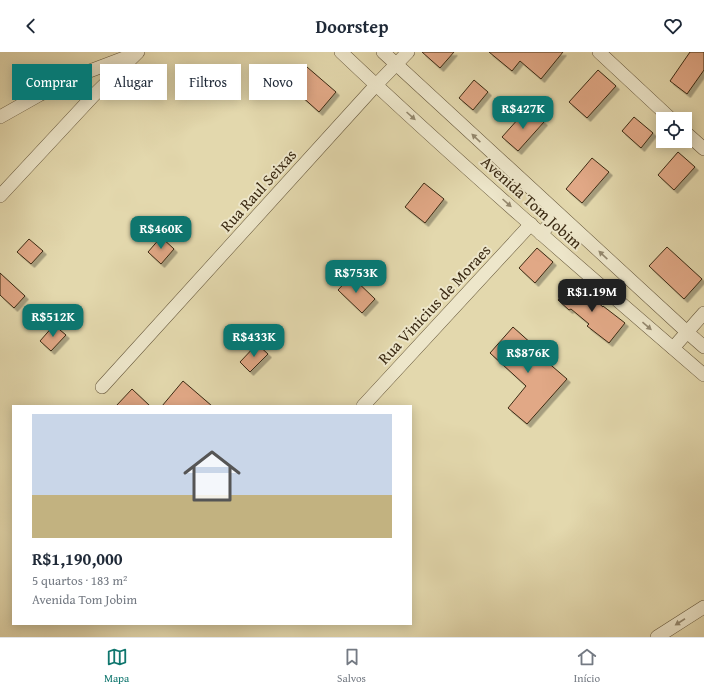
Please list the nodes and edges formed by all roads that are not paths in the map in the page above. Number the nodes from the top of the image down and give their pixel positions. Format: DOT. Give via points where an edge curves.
graph roads {
  1 [pos="341,52"];
  2 [pos="383,52"];
  3 [pos="408,52"];
  4 [pos="599,52"];
  5 [pos="137,53"];
  6 [pos="396,64"];
  7 [pos="376,85"];
  8 [pos="663,112"];
  9 [pos="0,117"];
  10 [pos="692,138"];
  11 [pos="704,149"];
  12 [pos="0,196"];
  13 [pos="558,214"];
  14 [pos="531,224"];
  15 [pos="542,234"];
  16 [pos="704,313"];
  17 [pos="687,332"];
  18 [pos="704,347"];
  19 [pos="673,348"];
  20 [pos="704,375"];
  21 [pos="102,387"];
  22 [pos="363,405"];
  23 [pos="704,607"];
  24 [pos="657,637"];
  1 -- 7 [label="street, Avenida Tom Jobim"];
  2 -- 6 [label="street, Avenida Tom Jobim"];
  3 -- 6 [label="street, Rua Raul Seixas"];
  4 -- 8 [label="street"];
  5 -- 9 [label="street" via="79,74"];
  5 -- 12 [label="street" via="93,96"];
  6 -- 7 [label="street, Rua Raul Seixas"];
  13 -- 6 [label="street, Avenida Tom Jobim, one-way"];
  7 -- 14 [label="street, Avenida Tom Jobim, one-way"];
  7 -- 21 [label="street, Rua Raul Seixas"];
  10 -- 11 [label="street"];
  13 -- 15 [label="street"];
  17 -- 13 [label="street, Avenida Tom Jobim, one-way"];
  14 -- 15 [label="street, Avenida Tom Jobim"];
  14 -- 22 [label="street, Rua Vinicius de Moraes"];
  15 -- 19 [label="street, Avenida Tom Jobim, one-way"];
  16 -- 17 [label="street"];
  17 -- 18 [label="street, Avenida Tom Jobim"];
  17 -- 19 [label="street"];
  19 -- 20 [label="street, Avenida Tom Jobim"];
  23 -- 24 [label="street, one-way"];
}
